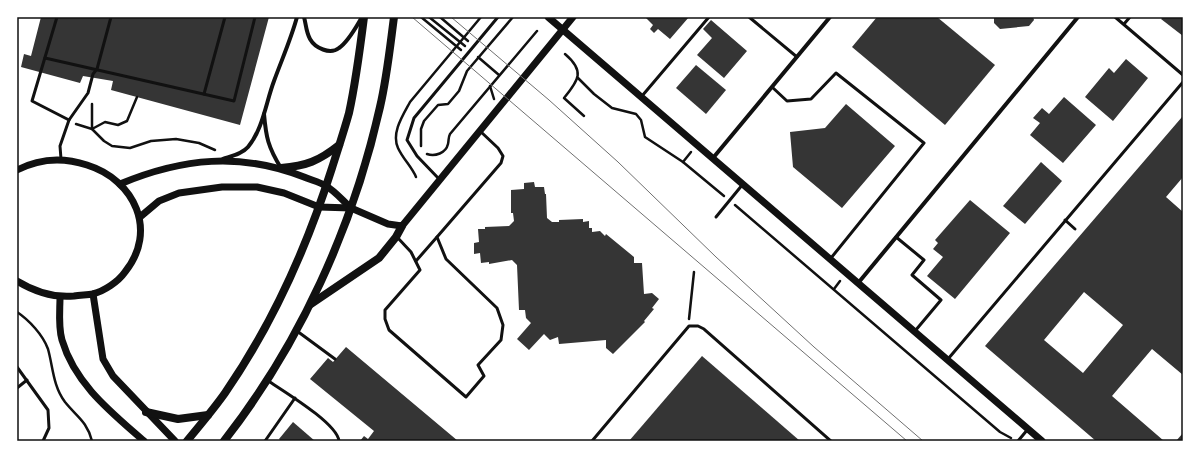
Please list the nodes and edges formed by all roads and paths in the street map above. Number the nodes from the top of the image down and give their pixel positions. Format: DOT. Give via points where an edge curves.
graph roads {
  1 [pos="57,17"];
  2 [pos="111,17"];
  3 [pos="226,17"];
  4 [pos="254,17"];
  5 [pos="297,17"];
  6 [pos="304,17"];
  7 [pos="363,17"];
  8 [pos="394,17"];
  9 [pos="421,17"];
  10 [pos="429,17"];
  11 [pos="440,17"];
  12 [pos="498,17"];
  13 [pos="513,17"];
  14 [pos="548,17"];
  15 [pos="572,17"];
  16 [pos="709,17"];
  17 [pos="749,17"];
  18 [pos="830,17"];
  19 [pos="1078,17"];
  20 [pos="1116,17"];
  21 [pos="1130,17"];
  22 [pos="433,20"];
  23 [pos="1124,24"];
  24 [pos="563,29"];
  25 [pos="537,32"];
  26 [pos="470,42"];
  27 [pos="463,52"];
  28 [pos="565,54"];
  29 [pos="797,56"];
  30 [pos="45,58"];
  31 [pos="98,69"];
  32 [pos="1183,75"];
  33 [pos="578,78"];
  34 [pos="1183,82"];
  35 [pos="772,87"];
  36 [pos="204,94"];
  37 [pos="642,96"];
  38 [pos="137,97"];
  39 [pos="93,100"];
  40 [pos="264,112"];
  41 [pos="584,116"];
  42 [pos="69,120"];
  43 [pos="92,129"];
  44 [pos="480,131"];
  45 [pos="340,144"];
  46 [pos="422,149"];
  47 [pos="222,150"];
  48 [pos="425,153"];
  49 [pos="688,156"];
  50 [pos="713,158"];
  51 [pos="61,159"];
  52 [pos="221,160"];
  53 [pos="683,162"];
  54 [pos="281,168"];
  55 [pos="17,170"];
  56 [pos="440,180"];
  57 [pos="120,184"];
  58 [pos="743,184"];
  59 [pos="326,186"];
  60 [pos="722,194"];
  61 [pos="319,207"];
  62 [pos="738,207"];
  63 [pos="351,208"];
  64 [pos="716,216"];
  65 [pos="140,218"];
  66 [pos="1065,220"];
  67 [pos="402,226"];
  68 [pos="1075,229"];
  69 [pos="396,237"];
  70 [pos="896,237"];
  71 [pos="437,238"];
  72 [pos="830,258"];
  73 [pos="416,261"];
  74 [pos="694,272"];
  75 [pos="17,281"];
  76 [pos="859,282"];
  77 [pos="93,294"];
  78 [pos="60,297"];
  79 [pos="309,306"];
  80 [pos="17,312"];
  81 [pos="689,326"];
  82 [pos="296,330"];
  83 [pos="915,331"];
  84 [pos="335,359"];
  85 [pos="948,359"];
  86 [pos="17,367"];
  87 [pos="27,380"];
  88 [pos="267,380"];
  89 [pos="17,388"];
  90 [pos="295,398"];
  91 [pos="146,412"];
  92 [pos="208,415"];
  93 [pos="1028,429"];
  94 [pos="43,441"];
  95 [pos="92,441"];
  96 [pos="144,441"];
  97 [pos="175,441"];
  98 [pos="187,441"];
  99 [pos="224,441"];
  100 [pos="265,441"];
  101 [pos="339,441"];
  102 [pos="592,441"];
  103 [pos="831,441"];
  104 [pos="1014,441"];
  105 [pos="1018,441"];
  106 [pos="1042,441"];
  1 -- 30 [label="lane"];
  2 -- 31 [label="lane"];
  3 -- 36 [label="lane"];
  4 -- 36 [label="lane" via="234,101"];
  5 -- 40 [label="street"];
  6 -- 7 [label="street" via="310,39 325,50 333,51 340,48"];
  7 -- 45 [label="main road" via="358,64"];
  8 -- 63 [label="main road" via="380,105 369,152"];
  9 -- 27 [label="path"];
  10 -- 22 [label="path"];
  11 -- 26 [label="path"];
  12 -- 56 [label="lane" via="414,118 407,140 417,156"];
  13 -- 46 [label="path" via="467,71 459,91 448,104 438,106 424,121 420,129"];
  14 -- 24 [label="street"];
  15 -- 24 [label="street"];
  16 -- 37 [label="lane"];
  17 -- 29 [label="lane"];
  18 -- 29 [label="street"];
  19 -- 70 [label="street"];
  20 -- 23 [label="lane"];
  21 -- 23 [label="lane"];
  23 -- 32 [label="lane"];
  24 -- 37 [label="street"];
  24 -- 44 [label="street"];
  25 -- 48 [label="path" via="450,134 448,144 440,154 431,156"];
  28 -- 33 [label="path" via="575,63"];
  29 -- 35 [label="street"];
  30 -- 31 [label="lane"];
  30 -- 42 [label="lane" via="32,101"];
  31 -- 36 [label="lane"];
  31 -- 42 [label="lane" via="93,74 88,93"];
  33 -- 41 [label="path" via="564,98"];
  33 -- 53 [label="path" via="612,108 636,114 641,120 645,137"];
  34 -- 66 [label="lane"];
  35 -- 50 [label="street"];
  35 -- 72 [label="lane" via="787,101 811,99 836,72 924,143"];
  37 -- 50 [label="street"];
  38 -- 43 [label="path" via="127,121 118,125 106,122"];
  39 -- 43 [label="path"];
  40 -- 52 [label="street" via="254,140 247,149"];
  40 -- 54 [label="street" via="266,136"];
  42 -- 43 [label="path"];
  42 -- 51 [label="lane" via="60,146"];
  43 -- 47 [label="path" via="112,146 130,148 151,141 176,139 199,143 216,151"];
  44 -- 56 [label="street"];
  44 -- 71 [label="lane" via="498,148 503,156 501,163"];
  45 -- 54 [label="main road" via="315,162"];
  45 -- 59 [label="main road"];
  49 -- 53 [label="path"];
  50 -- 58 [label="street"];
  51 -- 55 [label="street" via="30,164"];
  51 -- 57 [label="street" via="93,166"];
  52 -- 54 [label="street"];
  52 -- 57 [label="street" via="174,165"];
  53 -- 60 [label="path"];
  54 -- 59 [label="street"];
  56 -- 67 [label="street"];
  57 -- 65 [label="street" via="133,200"];
  58 -- 64 [label="lane"];
  58 -- 72 [label="street"];
  59 -- 61 [label="main road"];
  59 -- 63 [label="street"];
  61 -- 63 [label="street"];
  61 -- 65 [label="street" via="272,190 257,187 222,187 179,192 168,196"];
  61 -- 92 [label="main road" via="299,259 275,309"];
  62 -- 104 [label="path" via="1000,432"];
  63 -- 67 [label="street" via="388,224"];
  63 -- 79 [label="main road"];
  65 -- 77 [label="street" via="138,251 131,264 122,277"];
  66 -- 68 [label="lane"];
  66 -- 85 [label="lane"];
  67 -- 69 [label="main road"];
  69 -- 73 [label="lane"];
  69 -- 79 [label="main road" via="378,258"];
  70 -- 76 [label="street"];
  70 -- 83 [label="lane" via="924,260 912,275 942,300"];
  71 -- 73 [label="lane"];
  71 -- 73 [label="lane" via="446,259 497,308 503,324 502,340 478,365 484,376 466,396 389,330 385,310 420,270"];
  72 -- 76 [label="street"];
  74 -- 81 [label="path"];
  75 -- 78 [label="street" via="38,292"];
  76 -- 83 [label="street"];
  77 -- 78 [label="street"];
  77 -- 91 [label="street" via="103,359 113,376"];
  78 -- 96 [label="street" via="62,338 72,365 100,401"];
  79 -- 82 [label="main road"];
  80 -- 95 [label="path" via="42,337 48,349 53,377 64,401 80,417"];
  81 -- 102 [label="lane"];
  81 -- 103 [label="lane" via="704,329"];
  82 -- 84 [label="lane"];
  82 -- 88 [label="main road"];
  83 -- 85 [label="street"];
  85 -- 93 [label="street"];
  86 -- 87 [label="lane"];
  87 -- 89 [label="lane"];
  87 -- 94 [label="lane" via="48,410 49,428"];
  88 -- 90 [label="lane"];
  88 -- 99 [label="main road"];
  90 -- 100 [label="lane"];
  90 -- 101 [label="lane" via="336,431"];
  91 -- 92 [label="main road" via="178,419"];
  91 -- 97 [label="street"];
  92 -- 98 [label="main road"];
  93 -- 105 [label="lane"];
  93 -- 106 [label="street"];
}
